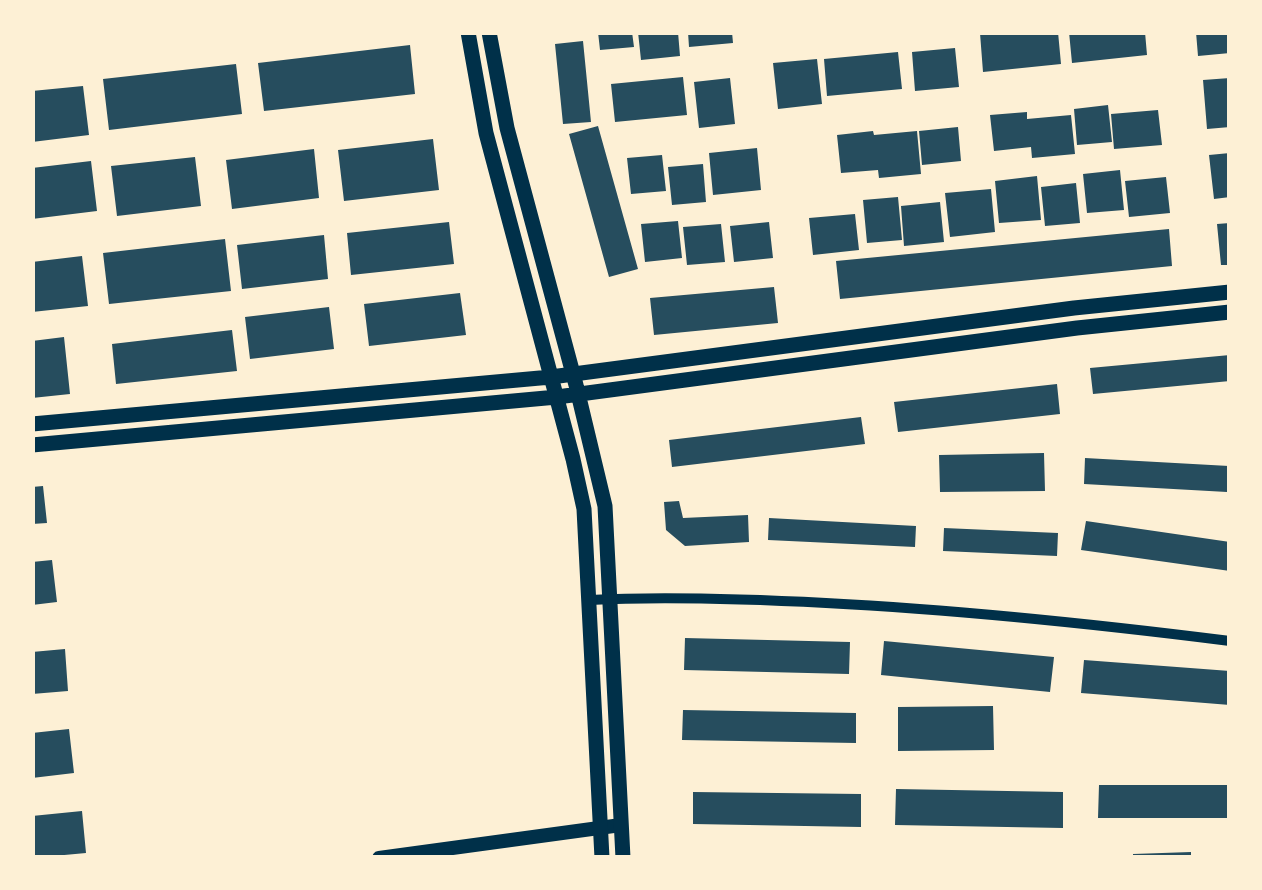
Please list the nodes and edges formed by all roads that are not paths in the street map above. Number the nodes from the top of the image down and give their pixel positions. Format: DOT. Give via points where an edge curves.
graph roads {
  1 [pos="468,32"];
  2 [pos="490,32"];
  3 [pos="1230,292"];
  4 [pos="1230,312"];
  5 [pos="574,374"];
  6 [pos="552,377"];
  7 [pos="579,394"];
  8 [pos="557,397"];
  9 [pos="32,424"];
  10 [pos="32,445"];
  11 [pos="611,599"];
  12 [pos="590,600"];
  13 [pos="1230,641"];
  14 [pos="622,825"];
  15 [pos="600,826"];
  16 [pos="380,858"];
  17 [pos="602,858"];
  18 [pos="624,858"];
  1 -- 6 [label="main road" via="490,148"];
  2 -- 5 [label="main road" via="507,128"];
  3 -- 5 [label="main road"];
  4 -- 7 [label="main road"];
  5 -- 6 [label="main road"];
  5 -- 7 [label="main road"];
  6 -- 8 [label="main road"];
  6 -- 9 [label="main road"];
  7 -- 8 [label="main road"];
  7 -- 11 [label="main road" via="605,506"];
  8 -- 10 [label="main road"];
  8 -- 12 [label="main road" via="584,509"];
  11 -- 12 [label="street"];
  11 -- 13 [label="street" via="926,608"];
  11 -- 14 [label="main road"];
  12 -- 15 [label="main road"];
  14 -- 15 [label="street"];
  14 -- 18 [label="main road"];
  15 -- 16 [label="street"];
  15 -- 17 [label="main road"];
}
